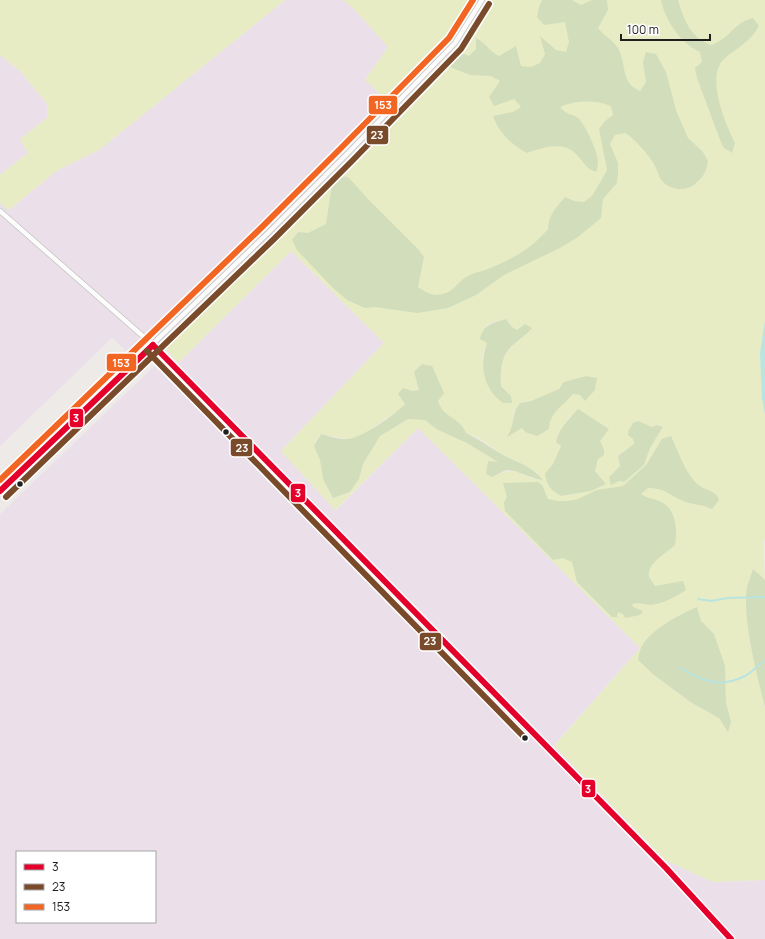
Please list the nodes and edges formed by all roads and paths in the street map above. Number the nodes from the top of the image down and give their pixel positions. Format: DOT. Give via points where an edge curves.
graph roads {
  1 [pos="482,0"];
  2 [pos="0,211"];
  3 [pos="153,345"];
  4 [pos="0,491"];
  5 [pos="731,939"];
  1 -- 3 [label="street" via="456,43 268,234"];
  2 -- 3 [label="street"];
  3 -- 4 [label="street"];
  3 -- 5 [label="street" via="660,863"];
}
